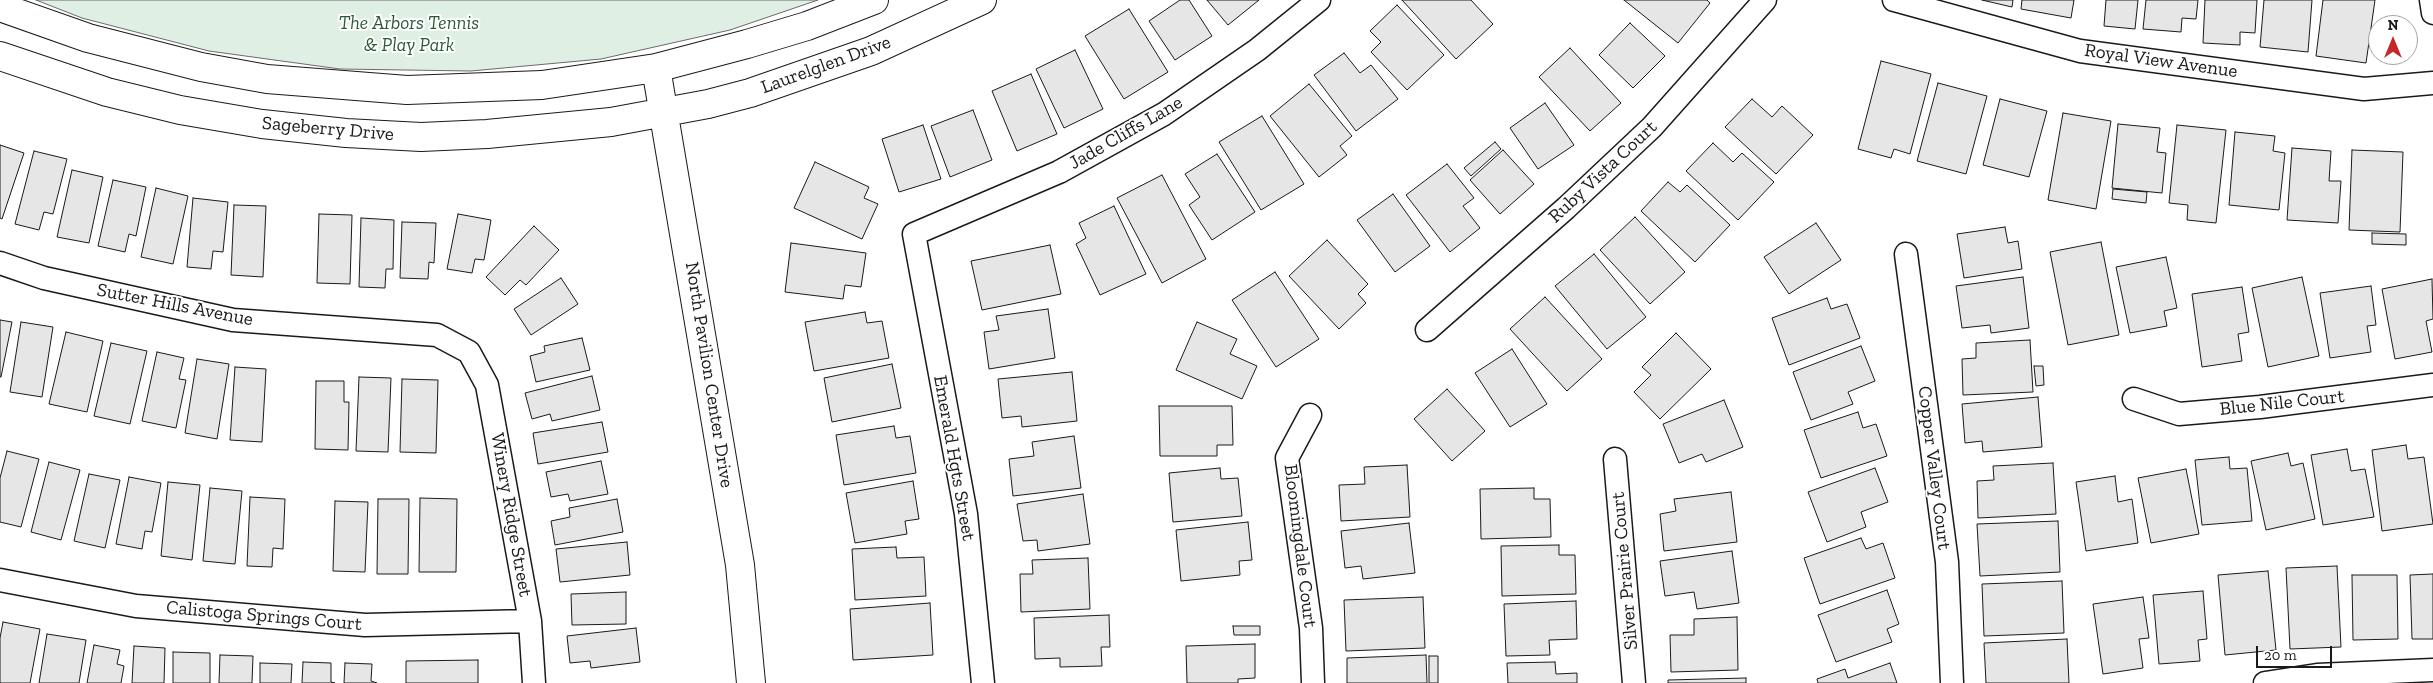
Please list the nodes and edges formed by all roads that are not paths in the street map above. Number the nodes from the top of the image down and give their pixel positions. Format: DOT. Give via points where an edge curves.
graph roads {
  1 [pos="874,0"];
  2 [pos="982,0"];
  3 [pos="1319,0"];
  4 [pos="1765,0"];
  5 [pos="1894,0"];
  6 [pos="2431,0"];
  7 [pos="0,7"];
  8 [pos="2433,14"];
  9 [pos="0,56"];
  10 [pos="656,68"];
  11 [pos="2433,83"];
  12 [pos="664,113"];
  13 [pos="914,234"];
  14 [pos="1906,254"];
  15 [pos="0,263"];
  16 [pos="1427,330"];
  17 [pos="469,352"];
  18 [pos="2433,385"];
  19 [pos="2134,399"];
  20 [pos="1310,415"];
  21 [pos="1615,459"];
  22 [pos="0,580"];
  23 [pos="530,621"];
  24 [pos="2433,670"];
  25 [pos="534,683"];
  26 [pos="751,683"];
  27 [pos="983,683"];
  28 [pos="1313,683"];
  29 [pos="1634,683"];
  30 [pos="1952,683"];
  31 [pos="2265,683"];
  1 -- 10 [label="street" via="807,26"];
  2 -- 12 [label="street, Laurelglen Drive" via="872,51 750,93"];
  3 -- 13 [label="street, Jade Cliffs Lane" via="1257,50 1164,114 1059,172"];
  4 -- 16 [label="street, Ruby Vista Court" via="1652,127 1566,208"];
  5 -- 11 [label="street, Royal View Avenue" via="2080,51 2364,89"];
  6 -- 8 [label="street"];
  7 -- 10 [label="street" via="143,54 267,78 340,86 407,90 542,85"];
  9 -- 12 [label="street, Sageberry Drive" via="107,92 180,110 262,124 346,133 421,137 487,134 592,125"];
  10 -- 12 [label="street, North Pavilion Center Drive"];
  12 -- 26 [label="street, North Pavilion Center Drive" via="737,546"];
  13 -- 27 [label="street, Emerald Hgts Street" via="966,514"];
  14 -- 30 [label="street, Copper Valley Court" via="1947,562"];
  15 -- 17 [label="street, Sutter Hills Avenue" via="44,278 233,320 437,336"];
  17 -- 23 [label="street, Winery Ridge Street" via="487,385"];
  18 -- 19 [label="street, Blue Nile Court" via="2260,408 2179,414"];
  20 -- 28 [label="street, Bloomingdale Court" via="1287,458 1311,628"];
  21 -- 29 [label="street, Silver Prairie Court"];
  22 -- 23 [label="street, Calistoga Springs Court" via="136,606 365,625"];
  23 -- 25 [label="street, Winery Ridge Street"];
  24 -- 31 [label="street" via="2317,675"];
}
